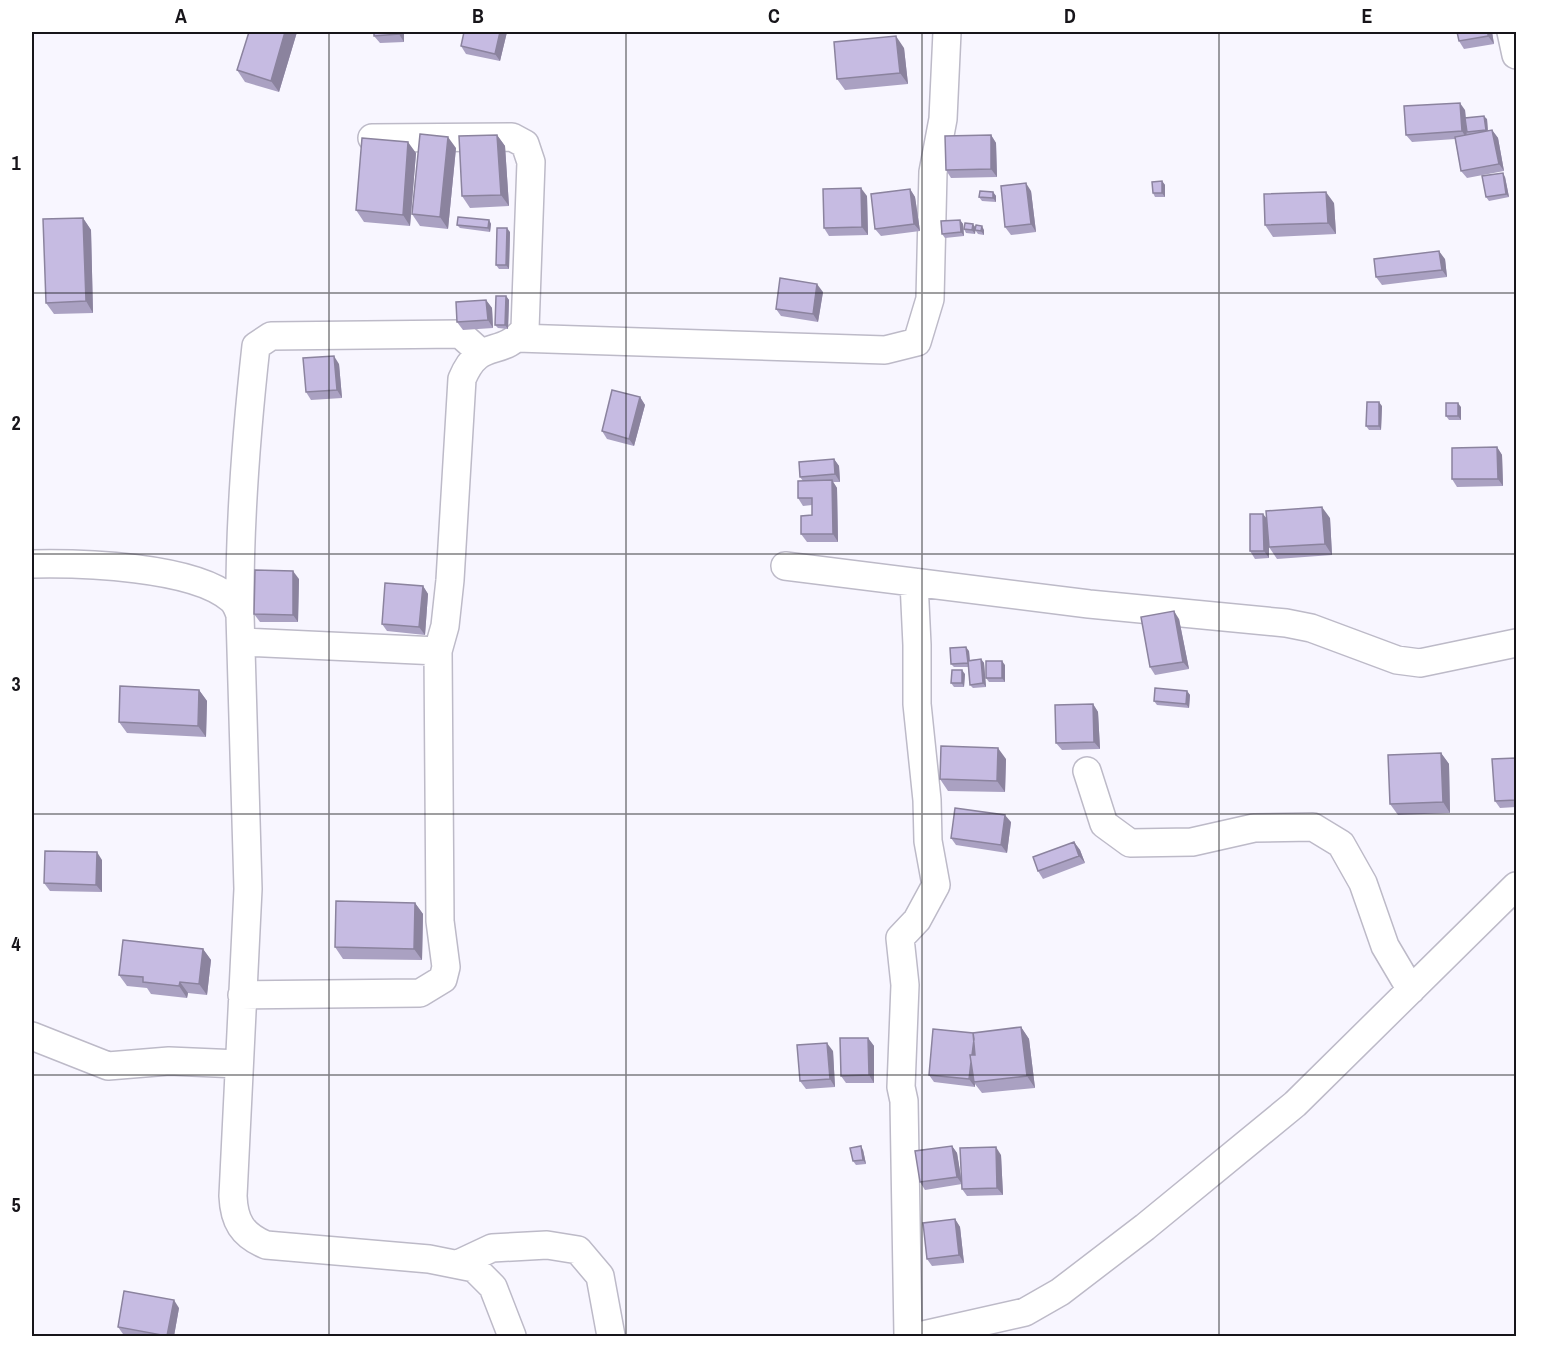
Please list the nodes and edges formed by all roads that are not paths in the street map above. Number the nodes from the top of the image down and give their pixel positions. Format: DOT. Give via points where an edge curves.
graph roads {
  1 [pos="947,32"];
  2 [pos="1511,32"];
  3 [pos="1516,55"];
  4 [pos="372,138"];
  5 [pos="517,338"];
  6 [pos="480,352"];
  7 [pos="32,564"];
  8 [pos="785,566"];
  9 [pos="914,582"];
  10 [pos="240,615"];
  11 [pos="243,642"];
  12 [pos="1516,644"];
  13 [pos="438,651"];
  14 [pos="1087,771"];
  15 [pos="1516,886"];
  16 [pos="1411,990"];
  17 [pos="242,995"];
  18 [pos="32,1036"];
  19 [pos="239,1064"];
  20 [pos="460,1263"];
  21 [pos="512,1336"];
  22 [pos="611,1336"];
  23 [pos="908,1336"];
  24 [pos="919,1336"];
  1 -- 5 [label="street" via="943,119 933,172 930,299 917,342 885,350"];
  2 -- 3 [label="street"];
  4 -- 5 [label="street" via="512,137 525,144 531,162 525,329"];
  5 -- 6 [label="street"];
  6 -- 10 [label="street" via="460,334 271,336 256,346 244,449"];
  6 -- 13 [label="street" via="469,362 462,379 450,580"];
  7 -- 10 [label="street" via="120,568 205,584 234,600"];
  8 -- 9 [label="street"];
  9 -- 12 [label="street" via="1286,623 1311,628 1397,660 1420,663"];
  9 -- 23 [label="street" via="917,704 927,841 936,885 917,920 900,938 905,985 901,1087"];
  10 -- 11 [label="street"];
  11 -- 13 [label="street"];
  11 -- 17 [label="street" via="248,889"];
  13 -- 17 [label="street" via="440,921 446,967 443,979 420,993"];
  14 -- 16 [label="street" via="1104,824 1130,843 1192,842 1254,828 1312,827 1341,844 1363,883 1385,946"];
  15 -- 16 [label="street"];
  16 -- 24 [label="street" via="1295,1104 1060,1292 1025,1312"];
  17 -- 19 [label="street"];
  18 -- 19 [label="street" via="108,1066 169,1061"];
  19 -- 20 [label="street" via="234,1215 250,1239 297,1249"];
  20 -- 21 [label="street" via="474,1268 493,1287"];
  20 -- 22 [label="street" via="492,1248 548,1245 578,1250 600,1276"];
}
